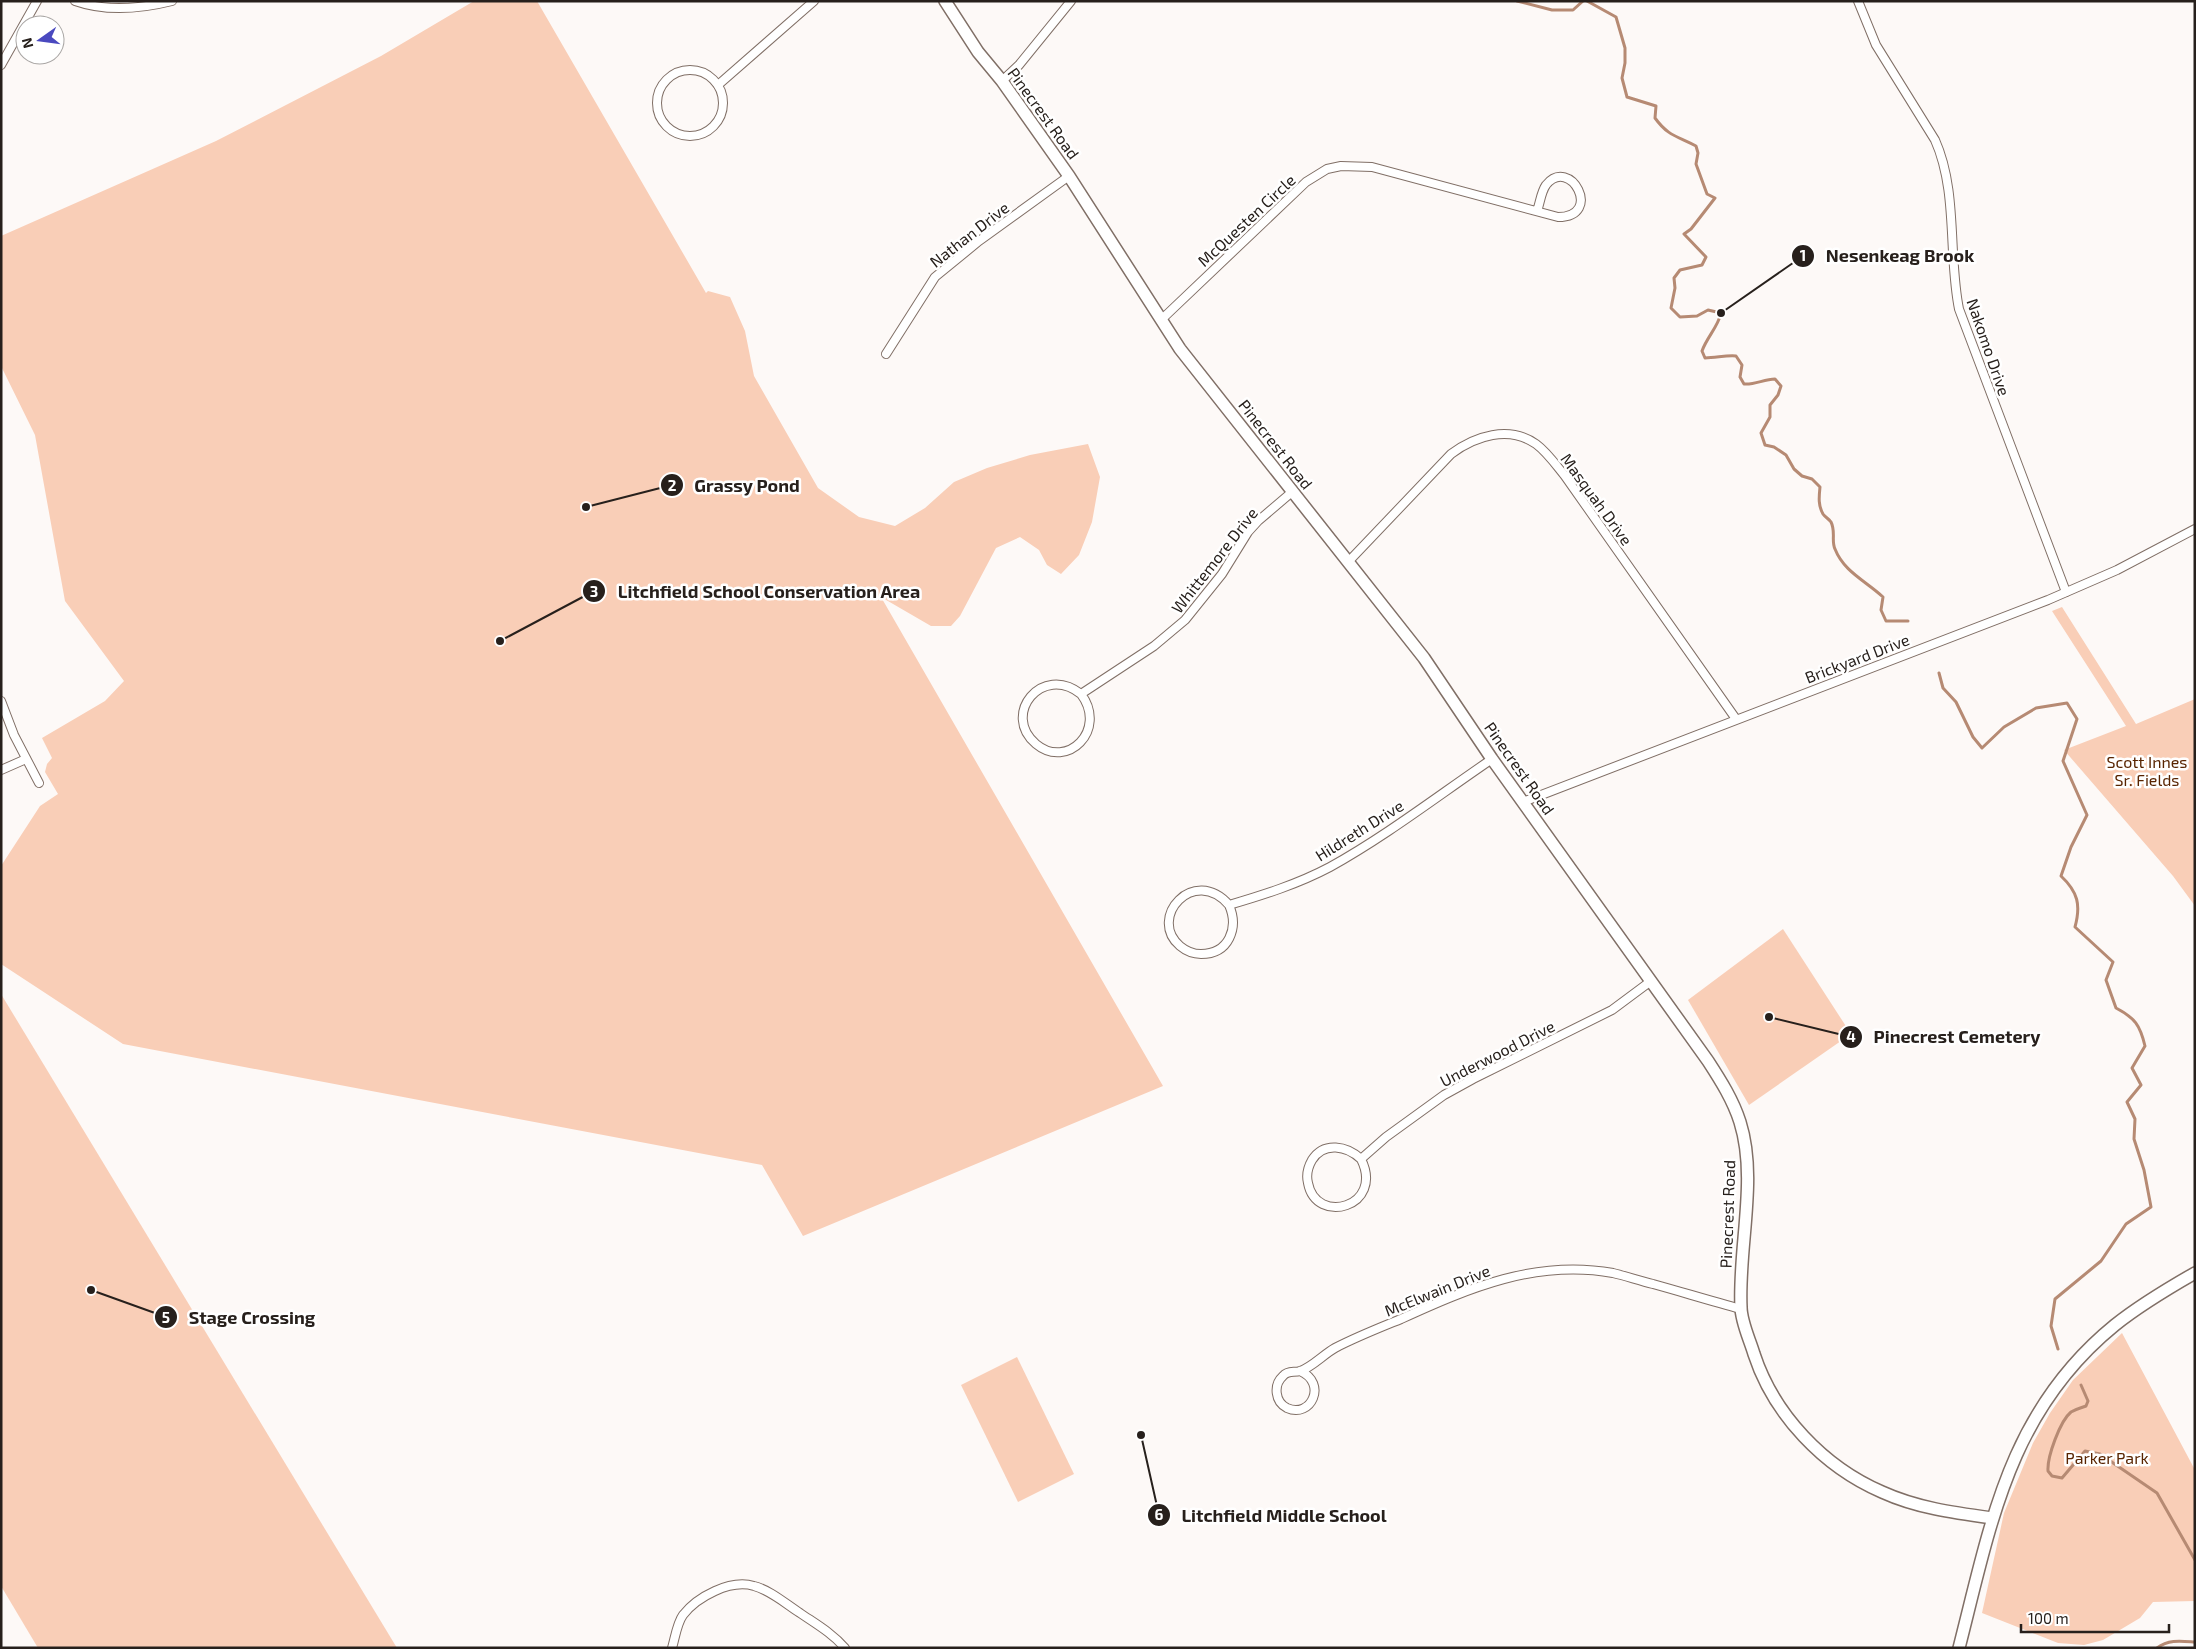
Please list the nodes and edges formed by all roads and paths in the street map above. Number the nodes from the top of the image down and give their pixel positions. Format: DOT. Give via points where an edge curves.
graph roads {
  1 [pos="37,1"];
  2 [pos="75,1"];
  3 [pos="172,1"];
  4 [pos="814,1"];
  5 [pos="945,1"];
  6 [pos="1072,1"];
  7 [pos="1858,1"];
  8 [pos="1,65"];
  9 [pos="1002,81"];
  10 [pos="718,85"];
  11 [pos="1069,176"];
  12 [pos="1537,212"];
  13 [pos="1161,320"];
  14 [pos="886,354"];
  15 [pos="1292,492"];
  16 [pos="2195,528"];
  17 [pos="1349,561"];
  18 [pos="2066,592"];
  19 [pos="1081,694"];
  20 [pos="1,701"];
  21 [pos="1736,719"];
  22 [pos="26,759"];
  23 [pos="1492,759"];
  24 [pos="1,770"];
  25 [pos="39,783"];
  26 [pos="1523,802"];
  27 [pos="1229,905"];
  28 [pos="1651,981"];
  29 [pos="1361,1159"];
  30 [pos="2195,1273"];
  31 [pos="1741,1309"];
  32 [pos="1300,1371"];
  33 [pos="1992,1518"];
  34 [pos="672,1648"];
  35 [pos="845,1648"];
  36 [pos="1959,1648"];
  1 -- 8 [label="street"];
  2 -- 3 [label="street" via="104,8 129,8"];
  4 -- 10 [label="street"];
  5 -- 9 [label="street, Pinecrest Road" via="978,52"];
  6 -- 9 [label="street"];
  7 -- 18 [label="street, Nakomo Drive" via="1876,44 1941,154 1949,200 1959,309"];
  9 -- 11 [label="street, Pinecrest Road"];
  10 -- 10 [label="street" via="724,103 722,112 718,121 705,133 696,136 677,134 663,121 658,97 670,78 684,71 699,71"];
  11 -- 13 [label="street, Pinecrest Road"];
  11 -- 14 [label="street, Nathan Drive" via="935,277"];
  12 -- 12 [label="street, McQuesten Circle" via="1544,189 1552,180 1564,178 1579,188 1581,200 1570,215 1558,217"];
  12 -- 13 [label="street, McQuesten Circle" via="1372,167 1327,169 1295,190"];
  13 -- 15 [label="street, Pinecrest Road"];
  15 -- 17 [label="street, Pinecrest Road"];
  15 -- 19 [label="street, Whittemore Drive" via="1253,526 1222,574 1185,620 1154,646"];
  16 -- 18 [label="street, Brickyard Drive" via="2117,570"];
  17 -- 21 [label="street, Masquah Drive" via="1461,447 1494,434 1522,438 1535,444 1565,476"];
  17 -- 23 [label="street, Pinecrest Road" via="1424,658"];
  18 -- 21 [label="street, Brickyard Drive"];
  19 -- 19 [label="street" via="1090,709 1086,736 1072,748 1054,752 1037,746 1023,724 1024,707 1034,692 1057,684 1074,688"];
  20 -- 22 [label="street"];
  21 -- 26 [label="street, Brickyard Drive"];
  22 -- 24 [label="street"];
  22 -- 25 [label="street"];
  23 -- 26 [label="street, Pinecrest Road"];
  23 -- 27 [label="street, Hildreth Drive" via="1328,868"];
  26 -- 28 [label="street, Pinecrest Road"];
  27 -- 27 [label="street" via="1234,926 1226,944 1217,951 1207,954 1187,951 1172,936 1170,915 1174,905 1186,894 1202,890 1213,892"];
  28 -- 29 [label="street, Underwood Drive" via="1612,1010 1444,1095"];
  28 -- 31 [label="street, Pinecrest Road" via="1730,1096 1740,1123 1746,1151 1747,1184"];
  29 -- 29 [label="street" via="1367,1179 1359,1198 1342,1207 1331,1207 1314,1196 1309,1188 1308,1169 1319,1153 1327,1148 1346,1148"];
  30 -- 33 [label="street" via="2115,1325 2058,1383 2021,1442"];
  31 -- 32 [label="street, McElwain Drive" via="1613,1273 1582,1270 1526,1274 1499,1279 1451,1296 1334,1349"];
  31 -- 33 [label="street, Pinecrest Road" via="1758,1366 1771,1392 1800,1434 1827,1457 1860,1481 1914,1504"];
  32 -- 32 [label="street, McElwain Drive" via="1288,1372 1276,1387 1279,1400 1294,1410 1306,1406 1314,1396 1314,1384"];
  33 -- 36 [label="street"];
  34 -- 35 [label="street" via="682,1617 701,1598 744,1585 766,1591 827,1631"];
}
